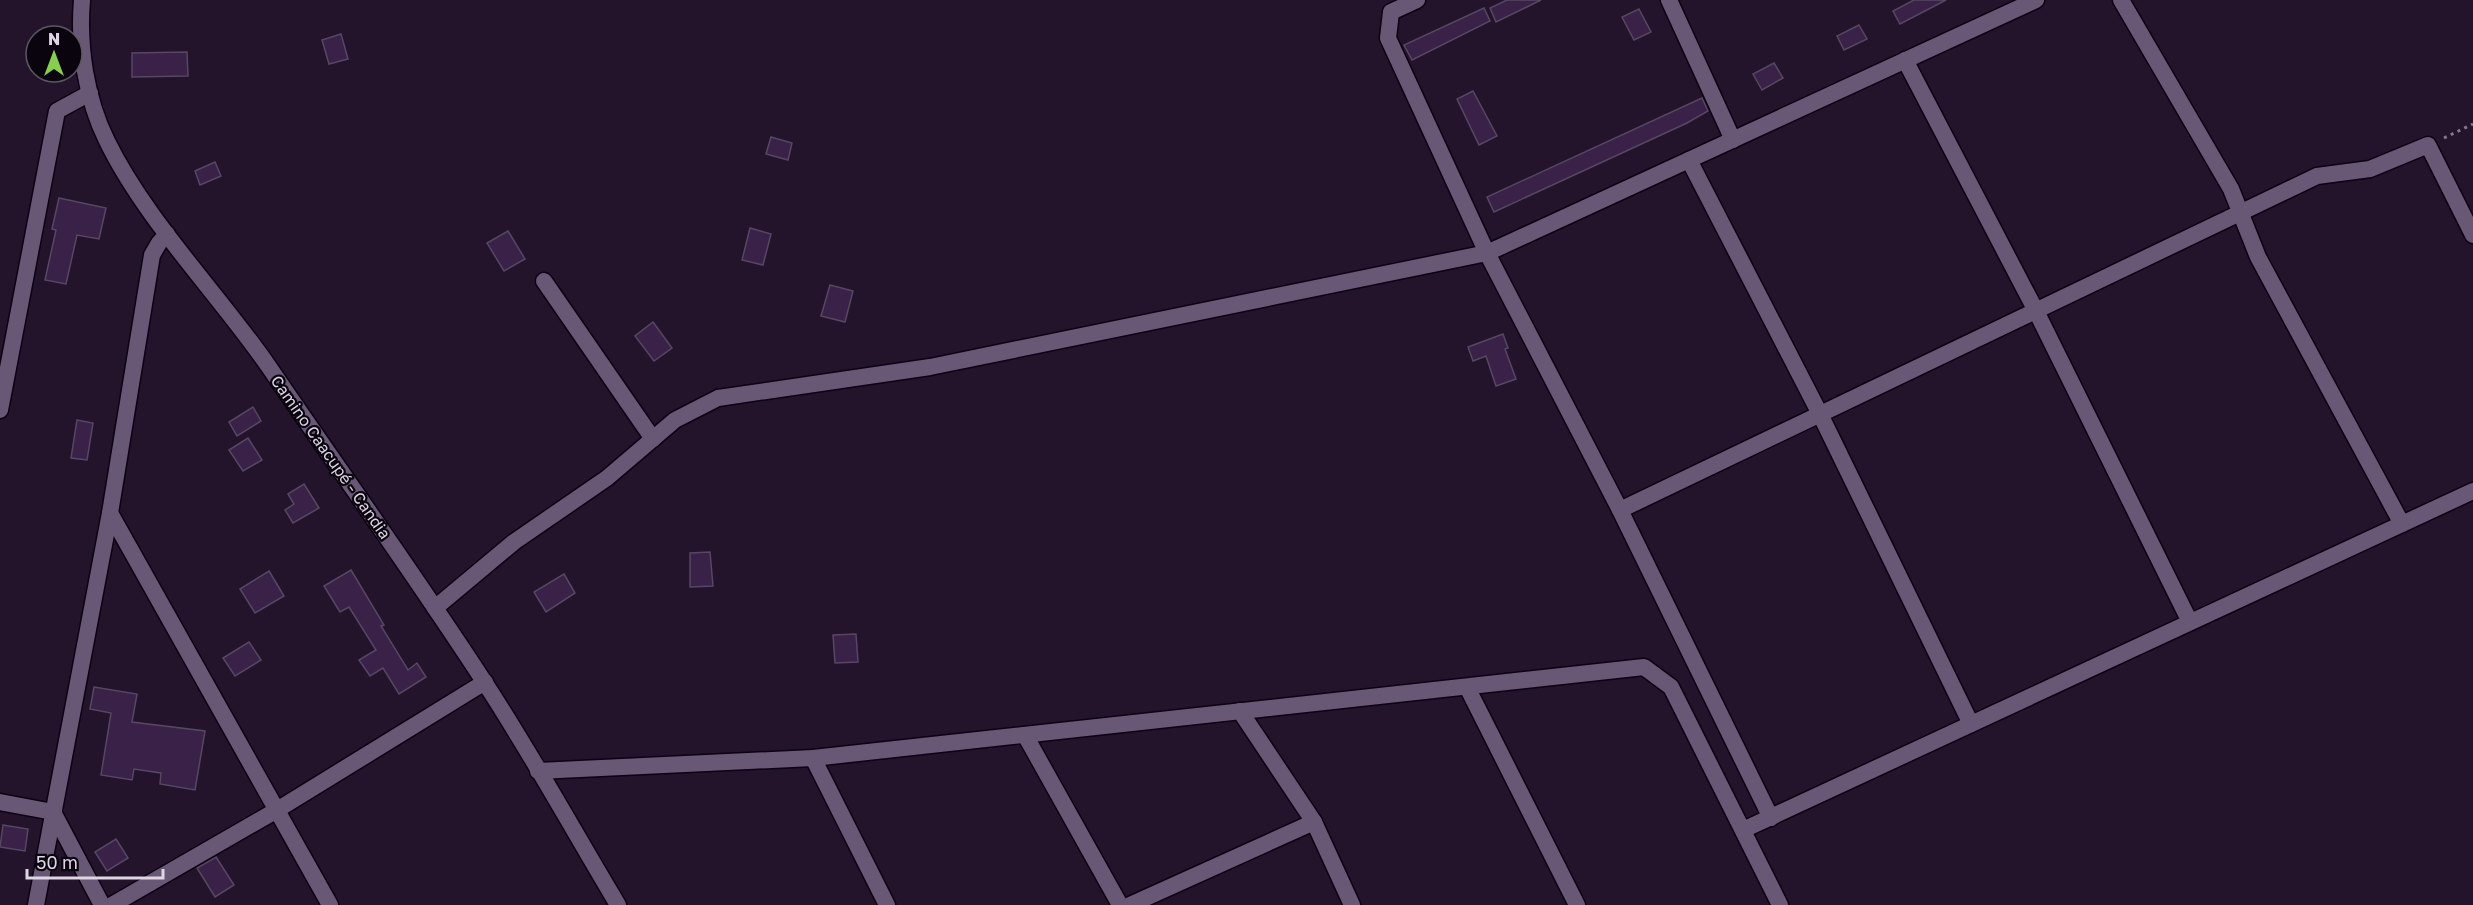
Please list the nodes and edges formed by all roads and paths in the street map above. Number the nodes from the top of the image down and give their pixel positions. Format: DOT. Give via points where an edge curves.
graph roads {
  1 [pos="82,0"];
  2 [pos="1417,0"];
  3 [pos="1669,0"];
  4 [pos="2036,0"];
  5 [pos="2121,0"];
  6 [pos="2005,6"];
  7 [pos="1905,60"];
  8 [pos="90,93"];
  9 [pos="2473,124"];
  10 [pos="1733,140"];
  11 [pos="2428,145"];
  12 [pos="1689,160"];
  13 [pos="2241,213"];
  14 [pos="167,234"];
  15 [pos="2473,235"];
  16 [pos="1487,254"];
  17 [pos="544,280"];
  18 [pos="2036,311"];
  19 [pos="0,410"];
  20 [pos="1820,414"];
  21 [pos="653,439"];
  22 [pos="2473,491"];
  23 [pos="1620,510"];
  24 [pos="110,513"];
  25 [pos="2402,524"];
  26 [pos="435,608"];
  27 [pos="2190,622"];
  28 [pos="484,682"];
  29 [pos="1467,687"];
  30 [pos="1240,711"];
  31 [pos="1971,724"];
  32 [pos="1025,735"];
  33 [pos="813,758"];
  34 [pos="538,771"];
  35 [pos="0,802"];
  36 [pos="277,810"];
  37 [pos="53,812"];
  38 [pos="1771,818"];
  39 [pos="1314,822"];
  40 [pos="1743,830"];
  41 [pos="36,905"];
  42 [pos="102,905"];
  43 [pos="112,905"];
  44 [pos="330,905"];
  45 [pos="618,905"];
  46 [pos="887,905"];
  47 [pos="1120,905"];
  48 [pos="1130,905"];
  49 [pos="1352,905"];
  50 [pos="1577,905"];
  51 [pos="1780,905"];
  1 -- 8 [label="street, Camino Caacupé - Candia" via="83,61"];
  2 -- 16 [label="street" via="1391,12 1388,38"];
  3 -- 10 [label="street"];
  4 -- 6 [label="street"];
  5 -- 13 [label="street" via="2231,189"];
  6 -- 7 [label="street"];
  7 -- 10 [label="street"];
  7 -- 18 [label="street"];
  8 -- 14 [label="street, Camino Caacupé - Candia" via="106,140"];
  8 -- 19 [label="street" via="57,111"];
  9 -- 11 [label="path"];
  10 -- 12 [label="street"];
  11 -- 13 [label="street" via="2370,169 2318,176"];
  11 -- 15 [label="street"];
  12 -- 16 [label="street"];
  12 -- 20 [label="street"];
  13 -- 18 [label="street"];
  13 -- 25 [label="street" via="2258,257"];
  14 -- 24 [label="street" via="152,255"];
  14 -- 26 [label="street, Camino Caacupé - Candia" via="251,341"];
  16 -- 21 [label="street" via="930,367 718,398 675,420"];
  16 -- 23 [label="street"];
  17 -- 21 [label="street"];
  18 -- 20 [label="street"];
  18 -- 27 [label="street"];
  20 -- 23 [label="street"];
  20 -- 31 [label="street"];
  21 -- 26 [label="street" via="607,478 514,542"];
  22 -- 25 [label="street"];
  23 -- 38 [label="street"];
  24 -- 36 [label="street"];
  24 -- 37 [label="street"];
  25 -- 27 [label="street"];
  26 -- 28 [label="street, Camino Caacupé - Candia"];
  27 -- 31 [label="street"];
  28 -- 34 [label="street, Camino Caacupé - Candia"];
  28 -- 36 [label="street"];
  29 -- 30 [label="street"];
  29 -- 40 [label="street" via="1644,668 1671,687"];
  29 -- 50 [label="street"];
  30 -- 32 [label="street"];
  30 -- 39 [label="street"];
  31 -- 38 [label="street"];
  32 -- 33 [label="street"];
  32 -- 47 [label="street"];
  33 -- 34 [label="street"];
  33 -- 46 [label="street"];
  34 -- 45 [label="street, Camino Caacupé - Candia"];
  35 -- 37 [label="street"];
  36 -- 43 [label="street"];
  36 -- 44 [label="street"];
  37 -- 41 [label="street"];
  37 -- 42 [label="street"];
  38 -- 40 [label="street"];
  39 -- 48 [label="street"];
  39 -- 49 [label="street"];
  40 -- 51 [label="street"];
}
